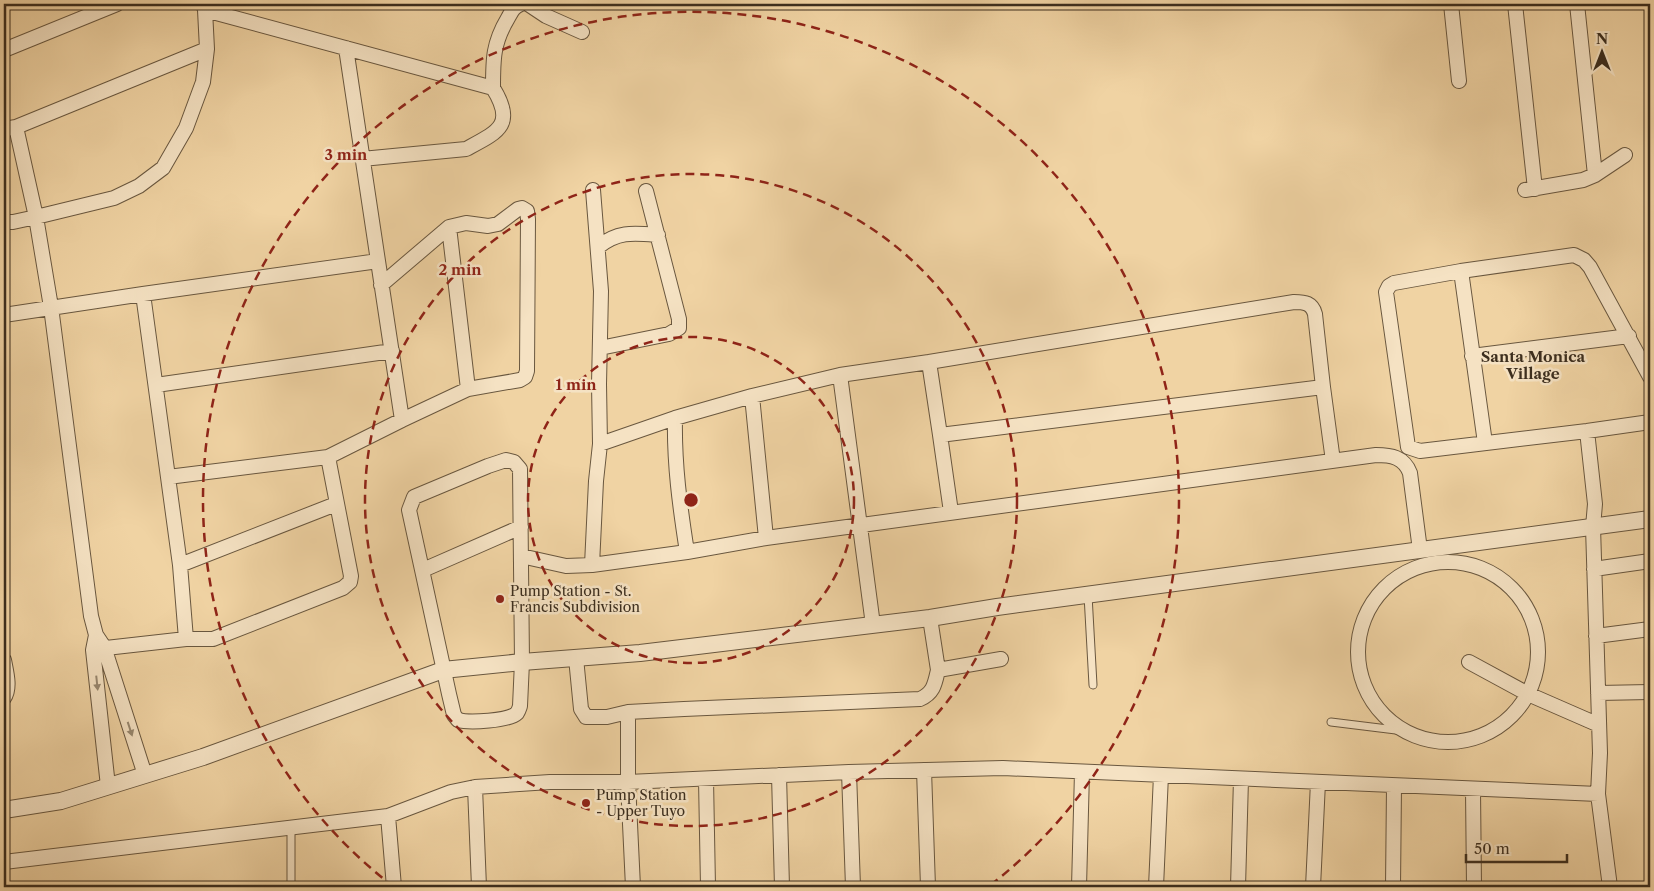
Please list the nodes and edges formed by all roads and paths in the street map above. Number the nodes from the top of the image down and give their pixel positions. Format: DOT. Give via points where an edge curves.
graph roads {
  1 [pos="117,4"];
  2 [pos="528,4"];
  3 [pos="1451,4"];
  4 [pos="1515,4"];
  5 [pos="1577,4"];
  6 [pos="513,5"];
  7 [pos="204,7"];
  8 [pos="582,32"];
  9 [pos="346,48"];
  10 [pos="207,49"];
  11 [pos="4,50"];
  12 [pos="1459,81"];
  13 [pos="493,88"];
  14 [pos="10,128"];
  15 [pos="1625,155"];
  16 [pos="362,159"];
  17 [pos="1595,175"];
  18 [pos="593,190"];
  19 [pos="646,191"];
  20 [pos="36,217"];
  21 [pos="4,222"];
  22 [pos="449,227"];
  23 [pos="658,235"];
  24 [pos="598,247"];
  25 [pos="378,261"];
  26 [pos="1461,271"];
  27 [pos="381,285"];
  28 [pos="143,294"];
  29 [pos="51,307"];
  30 [pos="4,315"];
  31 [pos="1629,336"];
  32 [pos="600,348"];
  33 [pos="392,352"];
  34 [pos="1472,356"];
  35 [pos="929,362"];
  36 [pos="840,375"];
  37 [pos="1650,377"];
  38 [pos="156,384"];
  39 [pos="1323,387"];
  40 [pos="468,389"];
  41 [pos="752,396"];
  42 [pos="675,418"];
  43 [pos="402,420"];
  44 [pos="1650,422"];
  45 [pos="1587,431"];
  46 [pos="940,435"];
  47 [pos="1485,443"];
  48 [pos="600,444"];
  49 [pos="328,458"];
  50 [pos="1333,461"];
  51 [pos="168,477"];
  52 [pos="336,504"];
  53 [pos="951,512"];
  54 [pos="1650,519"];
  55 [pos="860,525"];
  56 [pos="522,527"];
  57 [pos="1593,528"];
  58 [pos="766,538"];
  59 [pos="1420,550"];
  60 [pos="687,552"];
  61 [pos="521,556"];
  62 [pos="1650,561"];
  63 [pos="180,565"];
  64 [pos="592,565"];
  65 [pos="1594,569"];
  66 [pos="423,570"];
  67 [pos="1088,595"];
  68 [pos="930,618"];
  69 [pos="873,625"];
  70 [pos="1650,630"];
  71 [pos="1596,636"];
  72 [pos="186,639"];
  73 [pos="99,649"];
  74 [pos="576,658"];
  75 [pos="1001,659"];
  76 [pos="4,660"];
  77 [pos="522,662"];
  78 [pos="1469,662"];
  79 [pos="443,670"];
  80 [pos="938,670"];
  81 [pos="1093,685"];
  82 [pos="1650,692"];
  83 [pos="1598,693"];
  84 [pos="1528,694"];
  85 [pos="4,698"];
  86 [pos="628,712"];
  87 [pos="1332,722"];
  88 [pos="1599,725"];
  89 [pos="1404,731"];
  90 [pos="924,770"];
  91 [pos="849,772"];
  92 [pos="1082,772"];
  93 [pos="145,775"];
  94 [pos="779,775"];
  95 [pos="1161,775"];
  96 [pos="706,779"];
  97 [pos="1241,779"];
  98 [pos="628,782"];
  99 [pos="1318,782"];
  100 [pos="108,786"];
  101 [pos="1394,786"];
  102 [pos="475,787"];
  103 [pos="1473,790"];
  104 [pos="1598,794"];
  105 [pos="4,810"];
  106 [pos="388,816"];
  107 [pos="291,828"];
  108 [pos="4,862"];
  109 [pos="291,881"];
  110 [pos="394,887"];
  111 [pos="479,887"];
  112 [pos="633,887"];
  113 [pos="708,887"];
  114 [pos="782,887"];
  115 [pos="853,887"];
  116 [pos="928,887"];
  117 [pos="1079,887"];
  118 [pos="1156,887"];
  119 [pos="1238,887"];
  120 [pos="1313,887"];
  121 [pos="1393,887"];
  122 [pos="1474,887"];
  123 [pos="1610,887"];
  1 -- 11 [label="street"];
  2 -- 8 [label="street"];
  3 -- 12 [label="street"];
  4 -- 17 [label="street" via="1530,189"];
  5 -- 17 [label="street"];
  6 -- 13 [label="street" via="496,43"];
  7 -- 9 [label="street"];
  7 -- 10 [label="street"];
  9 -- 13 [label="street"];
  9 -- 16 [label="street"];
  10 -- 14 [label="street"];
  10 -- 20 [label="street" via="204,82 186,128 163,168 139,186 114,198"];
  13 -- 16 [label="street" via="501,101 503,122 466,149"];
  14 -- 20 [label="street"];
  15 -- 17 [label="street"];
  16 -- 25 [label="street"];
  18 -- 24 [label="street"];
  19 -- 23 [label="street"];
  20 -- 21 [label="street"];
  20 -- 29 [label="street"];
  22 -- 27 [label="street"];
  22 -- 40 [label="street"];
  22 -- 40 [label="street" via="466,223 498,224 518,209 527,211 527,371 520,380"];
  23 -- 24 [label="street" via="619,235"];
  23 -- 32 [label="street" via="680,319 679,328 669,334"];
  24 -- 32 [label="street"];
  25 -- 27 [label="street"];
  25 -- 28 [label="street"];
  26 -- 31 [label="street" via="1574,255 1590,267"];
  26 -- 34 [label="street"];
  26 -- 47 [label="street" via="1394,284 1386,292 1408,447 1420,451"];
  27 -- 33 [label="street"];
  28 -- 29 [label="street"];
  28 -- 38 [label="street"];
  29 -- 30 [label="street"];
  29 -- 73 [label="street"];
  31 -- 34 [label="street"];
  31 -- 37 [label="street"];
  32 -- 48 [label="street"];
  33 -- 38 [label="street"];
  33 -- 43 [label="street"];
  34 -- 47 [label="street"];
  35 -- 36 [label="street"];
  35 -- 39 [label="street" via="1294,302 1306,303 1313,308"];
  35 -- 46 [label="street"];
  36 -- 41 [label="street"];
  36 -- 55 [label="street"];
  38 -- 51 [label="street"];
  39 -- 46 [label="street"];
  39 -- 50 [label="street"];
  40 -- 43 [label="street"];
  41 -- 42 [label="street"];
  41 -- 58 [label="street"];
  42 -- 48 [label="street"];
  42 -- 60 [label="street" via="676,477"];
  43 -- 49 [label="street"];
  44 -- 45 [label="street"];
  45 -- 47 [label="street"];
  45 -- 57 [label="street" via="1595,504"];
  46 -- 53 [label="street"];
  48 -- 64 [label="street"];
  49 -- 51 [label="street"];
  49 -- 52 [label="street"];
  50 -- 53 [label="street"];
  50 -- 59 [label="street" via="1387,455 1407,465"];
  51 -- 63 [label="street"];
  52 -- 63 [label="street"];
  52 -- 72 [label="street" via="351,576 347,585 213,639"];
  53 -- 55 [label="street"];
  54 -- 57 [label="street"];
  55 -- 58 [label="street"];
  55 -- 69 [label="street"];
  56 -- 61 [label="street"];
  56 -- 66 [label="street"];
  56 -- 66 [label="street" via="520,468 514,462 506,460 488,466 423,493 414,497 410,510"];
  57 -- 59 [label="street"];
  57 -- 65 [label="street"];
  58 -- 60 [label="street"];
  59 -- 67 [label="street"];
  60 -- 64 [label="street"];
  61 -- 64 [label="street" via="566,566"];
  61 -- 77 [label="street"];
  62 -- 65 [label="street"];
  63 -- 72 [label="street"];
  65 -- 71 [label="street"];
  66 -- 79 [label="street"];
  67 -- 68 [label="street"];
  67 -- 81 [label="lane"];
  68 -- 69 [label="street"];
  68 -- 80 [label="street"];
  69 -- 74 [label="street"];
  70 -- 71 [label="street"];
  71 -- 83 [label="street"];
  72 -- 73 [label="street"];
  73 -- 93 [label="street, one-way"];
  73 -- 100 [label="street, one-way"];
  74 -- 77 [label="street"];
  74 -- 86 [label="street" via="581,708 586,717"];
  75 -- 80 [label="street"];
  76 -- 85 [label="street" via="8,688"];
  77 -- 79 [label="street"];
  77 -- 79 [label="street" via="518,712 498,720 458,720"];
  78 -- 84 [label="street"];
  79 -- 93 [label="street"];
  80 -- 86 [label="street" via="935,687 920,699"];
  82 -- 83 [label="street"];
  83 -- 88 [label="street"];
  84 -- 88 [label="street"];
  84 -- 89 [label="street" via="1507,720 1475,738 1438,742"];
  84 -- 89 [label="street" via="1538,654 1532,618 1513,589 1484,569 1451,562 1416,567 1388,584 1368,608 1357,642 1360,676 1376,707"];
  86 -- 98 [label="street"];
  87 -- 89 [label="lane"];
  88 -- 104 [label="street"];
  90 -- 91 [label="street"];
  90 -- 92 [label="street" via="1003,768"];
  90 -- 116 [label="street"];
  91 -- 94 [label="street"];
  91 -- 115 [label="street"];
  92 -- 95 [label="street"];
  92 -- 117 [label="street"];
  93 -- 100 [label="street"];
  94 -- 96 [label="street"];
  94 -- 114 [label="street"];
  95 -- 97 [label="street"];
  95 -- 118 [label="street"];
  96 -- 98 [label="street"];
  96 -- 113 [label="street"];
  97 -- 99 [label="street"];
  97 -- 119 [label="street"];
  98 -- 102 [label="street" via="550,782"];
  98 -- 112 [label="street"];
  99 -- 101 [label="street"];
  99 -- 120 [label="street"];
  100 -- 105 [label="street" via="62,801"];
  101 -- 103 [label="street"];
  101 -- 121 [label="street"];
  102 -- 106 [label="street" via="451,792"];
  102 -- 111 [label="street"];
  103 -- 104 [label="street"];
  103 -- 122 [label="street"];
  104 -- 123 [label="street"];
  106 -- 107 [label="street"];
  106 -- 110 [label="street"];
  107 -- 108 [label="street"];
  107 -- 109 [label="lane"];
}
